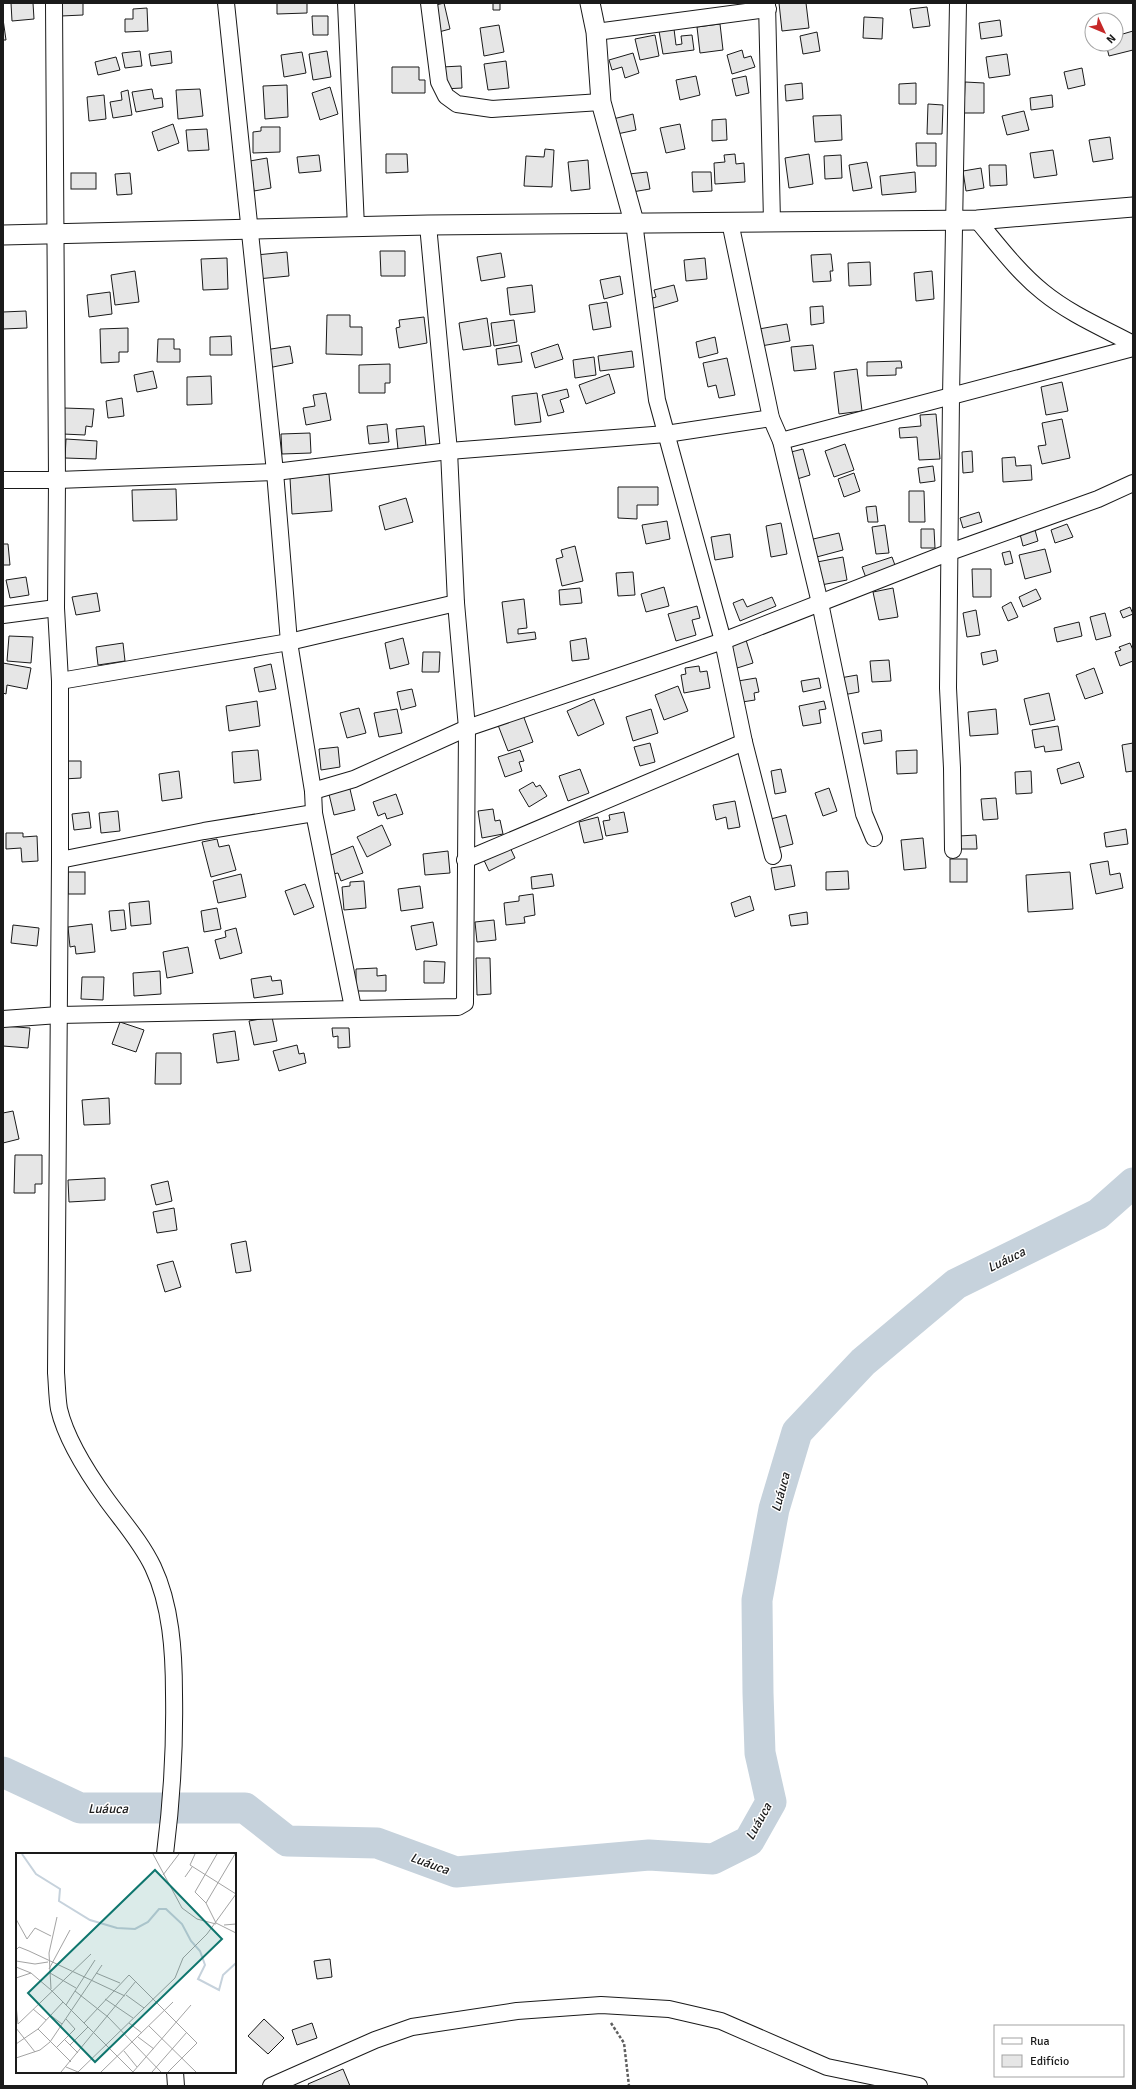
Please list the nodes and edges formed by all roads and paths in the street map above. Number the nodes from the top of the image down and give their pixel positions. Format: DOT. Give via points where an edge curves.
graph roads {
  1 [pos="54,3"];
  2 [pos="226,3"];
  3 [pos="346,3"];
  4 [pos="429,3"];
  5 [pos="590,3"];
  6 [pos="958,3"];
  7 [pos="767,6"];
  8 [pos="596,32"];
  9 [pos="601,102"];
  10 [pos="1133,207"];
  11 [pos="954,220"];
  12 [pos="977,220"];
  13 [pos="634,222"];
  14 [pos="730,222"];
  15 [pos="772,222"];
  16 [pos="428,225"];
  17 [pos="250,227"];
  18 [pos="356,227"];
  19 [pos="55,234"];
  20 [pos="3,235"];
  21 [pos="1133,344"];
  22 [pos="1133,348"];
  23 [pos="951,397"];
  24 [pos="771,418"];
  25 [pos="666,434"];
  26 [pos="780,441"];
  27 [pos="449,451"];
  28 [pos="275,472"];
  29 [pos="3,480"];
  30 [pos="57,480"];
  31 [pos="1133,483"];
  32 [pos="950,552"];
  33 [pos="456,603"];
  34 [pos="820,603"];
  35 [pos="56,608"];
  36 [pos="3,615"];
  37 [pos="723,641"];
  38 [pos="289,642"];
  39 [pos="60,681"];
  40 [pos="467,728"];
  41 [pos="744,742"];
  42 [pos="313,791"];
  43 [pos="314,813"];
  44 [pos="874,838"];
  45 [pos="953,850"];
  46 [pos="773,856"];
  47 [pos="60,860"];
  48 [pos="465,860"];
  49 [pos="353,1008"];
  50 [pos="59,1015"];
  51 [pos="3,1019"];
  52 [pos="165,1853"];
  53 [pos="601,2005"];
  54 [pos="174,2073"];
  55 [pos="176,2086"];
  56 [pos="271,2086"];
  57 [pos="629,2086"];
  58 [pos="919,2086"];
  1 -- 19 [label="street"];
  2 -- 17 [label="street"];
  3 -- 18 [label="street"];
  4 -- 9 [label="street" via="440,82 446,96 457,104 492,109"];
  5 -- 8 [label="street"];
  6 -- 11 [label="street"];
  7 -- 8 [label="street"];
  7 -- 15 [label="street"];
  8 -- 9 [label="street"];
  9 -- 13 [label="street"];
  10 -- 12 [label="street"];
  11 -- 12 [label="street"];
  11 -- 15 [label="street"];
  11 -- 23 [label="street"];
  12 -- 21 [label="street" via="1010,261 1043,292 1082,317"];
  13 -- 14 [label="street"];
  13 -- 16 [label="street"];
  13 -- 25 [label="street" via="657,400"];
  14 -- 15 [label="street"];
  14 -- 24 [label="street"];
  16 -- 18 [label="street"];
  16 -- 27 [label="street"];
  17 -- 18 [label="street"];
  17 -- 19 [label="street"];
  17 -- 28 [label="street"];
  19 -- 20 [label="street"];
  19 -- 30 [label="street"];
  22 -- 23 [label="street"];
  23 -- 26 [label="street"];
  23 -- 32 [label="street"];
  24 -- 25 [label="street"];
  24 -- 26 [label="street"];
  25 -- 27 [label="street"];
  25 -- 37 [label="street"];
  26 -- 34 [label="street"];
  27 -- 28 [label="street"];
  27 -- 33 [label="street"];
  28 -- 30 [label="street"];
  28 -- 38 [label="street"];
  29 -- 30 [label="street"];
  30 -- 35 [label="street"];
  31 -- 32 [label="street" via="1098,499"];
  32 -- 34 [label="street"];
  32 -- 45 [label="street" via="948,688"];
  33 -- 38 [label="street"];
  33 -- 40 [label="street"];
  34 -- 37 [label="street"];
  34 -- 44 [label="street" via="864,814"];
  35 -- 36 [label="street"];
  35 -- 39 [label="street"];
  37 -- 40 [label="street"];
  37 -- 41 [label="street"];
  38 -- 39 [label="street"];
  38 -- 42 [label="street"];
  39 -- 47 [label="street"];
  40 -- 42 [label="street" via="354,779"];
  40 -- 48 [label="street"];
  41 -- 46 [label="street"];
  41 -- 48 [label="street"];
  42 -- 43 [label="street"];
  43 -- 47 [label="street" via="204,831"];
  43 -- 49 [label="street"];
  47 -- 50 [label="street"];
  48 -- 49 [label="street" via="465,1003 458,1007"];
  49 -- 50 [label="street"];
  50 -- 51 [label="street"];
  50 -- 52 [label="street" via="56,1373 59,1409 77,1453 153,1567 166,1605 174,1660 175,1740 173,1787"];
  53 -- 56 [label="street" via="517,2011 412,2027 375,2040"];
  53 -- 57 [label="path" via="624,2043"];
  53 -- 58 [label="street" via="669,2009 721,2021 827,2066"];
  54 -- 55 [label="street"];
}
